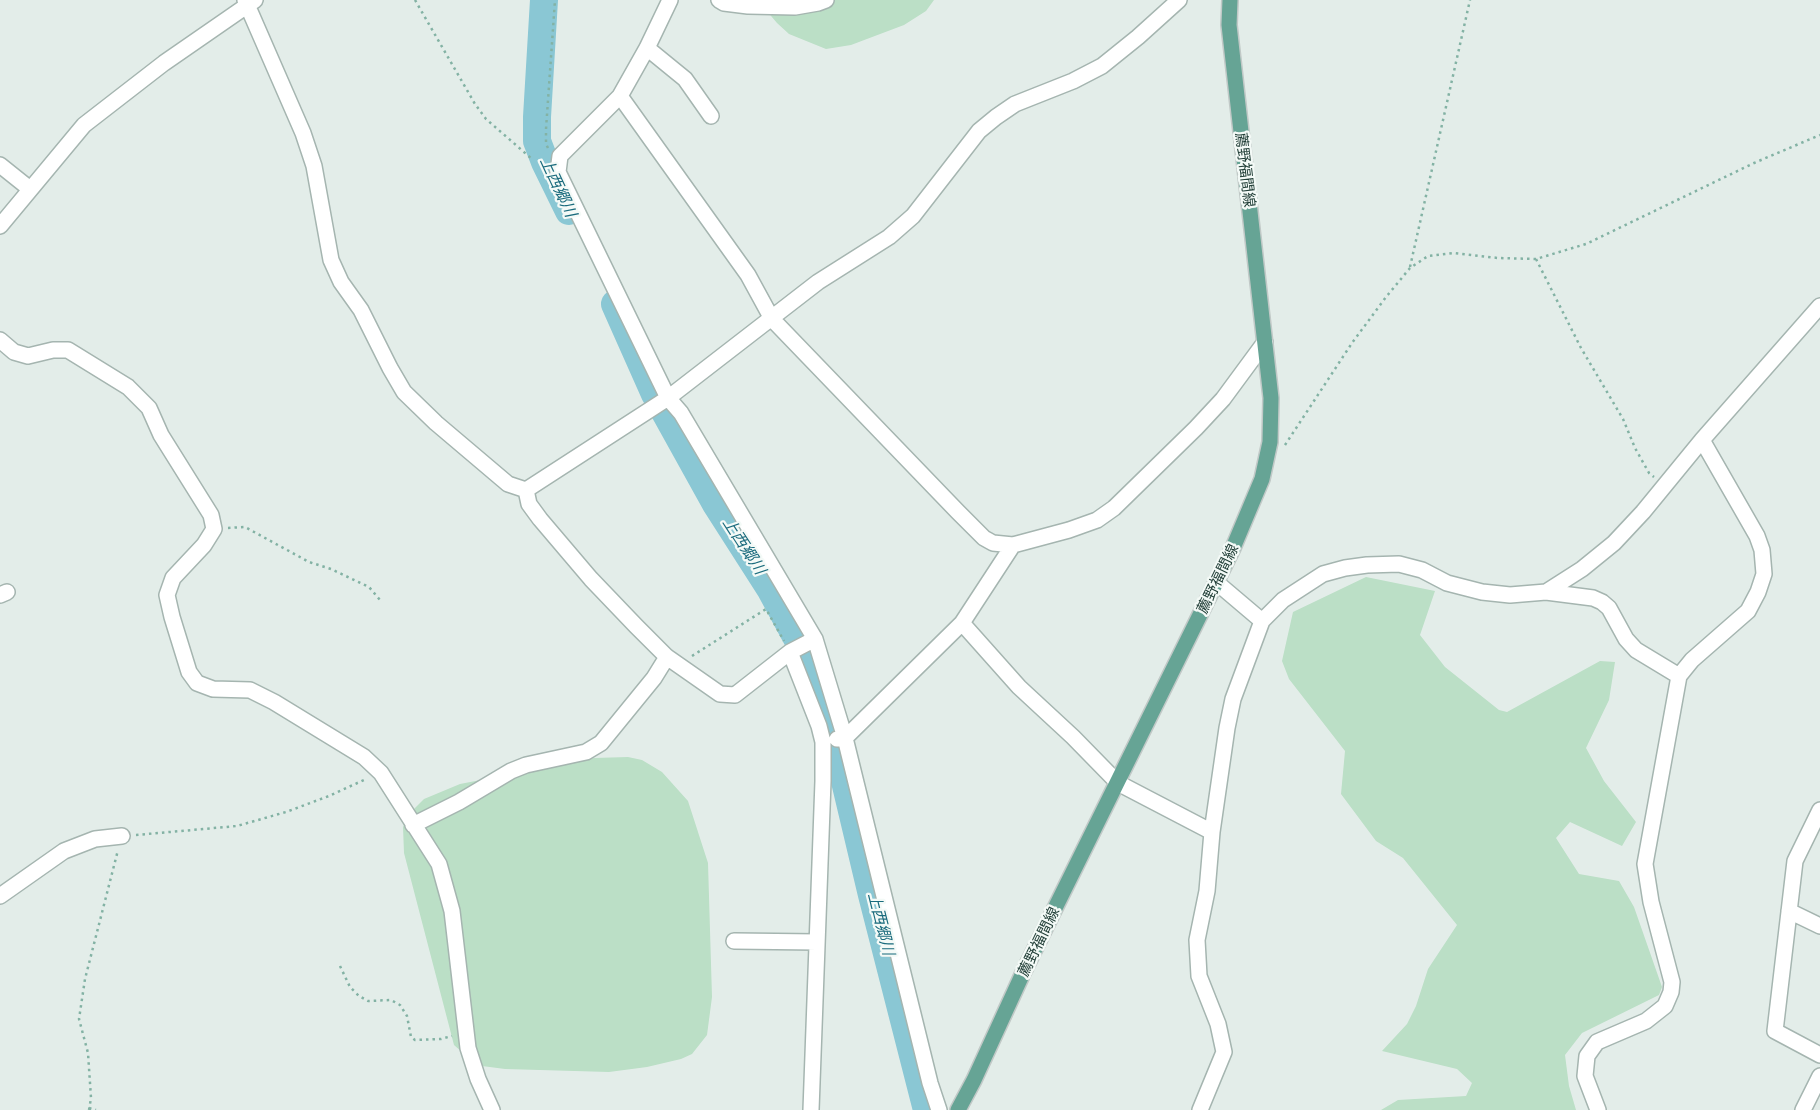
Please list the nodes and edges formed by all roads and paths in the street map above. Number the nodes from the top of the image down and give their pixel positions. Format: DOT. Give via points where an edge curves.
graph roads {
  1 [pos="414,0"];
  2 [pos="554,0"];
  3 [pos="670,0"];
  4 [pos="719,0"];
  5 [pos="826,0"];
  6 [pos="1179,0"];
  7 [pos="1230,0"];
  8 [pos="1470,0"];
  9 [pos="250,2"];
  10 [pos="648,48"];
  11 [pos="620,96"];
  12 [pos="711,116"];
  13 [pos="1820,135"];
  14 [pos="532,159"];
  15 [pos="0,165"];
  16 [pos="558,172"];
  17 [pos="30,189"];
  18 [pos="0,226"];
  19 [pos="1536,259"];
  20 [pos="1410,268"];
  21 [pos="1820,306"];
  22 [pos="772,319"];
  23 [pos="0,340"];
  24 [pos="1265,342"];
  25 [pos="668,398"];
  26 [pos="1702,440"];
  27 [pos="1283,448"];
  28 [pos="1664,486"];
  29 [pos="526,490"];
  30 [pos="214,529"];
  31 [pos="1013,545"];
  32 [pos="1216,582"];
  33 [pos="1546,592"];
  34 [pos="380,600"];
  35 [pos="962,622"];
  36 [pos="1262,622"];
  37 [pos="802,646"];
  38 [pos="672,661"];
  39 [pos="1679,676"];
  40 [pos="835,740"];
  41 [pos="381,773"];
  42 [pos="1118,783"];
  43 [pos="1820,810"];
  44 [pos="413,825"];
  45 [pos="1816,826"];
  46 [pos="1212,832"];
  47 [pos="122,836"];
  48 [pos="0,896"];
  49 [pos="1789,911"];
  50 [pos="1820,926"];
  51 [pos="734,941"];
  52 [pos="817,942"];
  53 [pos="340,966"];
  54 [pos="466,1033"];
  55 [pos="1820,1055"];
  56 [pos="1820,1076"];
  57 [pos="89,1109"];
  58 [pos="96,1110"];
  59 [pos="492,1110"];
  60 [pos="811,1110"];
  61 [pos="939,1110"];
  62 [pos="958,1110"];
  63 [pos="1200,1110"];
  64 [pos="1598,1110"];
  65 [pos="1803,1110"];
  1 -- 14 [label="path" via="486,119"];
  2 -- 16 [label="path" via="546,144"];
  3 -- 10 [label="street"];
  4 -- 5 [label="street" via="748,6 795,7"];
  6 -- 22 [label="street" via="1102,66 1015,104 978,131 913,216 889,237 818,282"];
  7 -- 24 [label="main road, 薦野福間線" via="1229,25"];
  8 -- 20 [label="path"];
  9 -- 17 [label="street" via="84,124"];
  9 -- 29 [label="street" via="314,166 332,260 341,282 361,310 404,392 508,484"];
  10 -- 11 [label="street"];
  10 -- 12 [label="street" via="685,79"];
  11 -- 16 [label="street" via="560,156"];
  11 -- 22 [label="street" via="748,275"];
  13 -- 19 [label="path" via="1586,244"];
  15 -- 17 [label="street"];
  16 -- 25 [label="street"];
  17 -- 18 [label="street"];
  19 -- 20 [label="path" via="1453,253 1428,256"];
  19 -- 28 [label="path" via="1649,473"];
  20 -- 27 [label="path" via="1352,343"];
  21 -- 26 [label="street"];
  22 -- 25 [label="street"];
  22 -- 31 [label="street" via="984,538 993,543"];
  23 -- 30 [label="street" via="14,352 28,356 68,350 128,387 149,408 161,435 212,515"];
  24 -- 31 [label="street" via="1223,399 1114,508 1097,520"];
  24 -- 32 [label="main road, 薦野福間線" via="1270,442 1262,480"];
  25 -- 29 [label="street"];
  25 -- 37 [label="street" via="681,413"];
  26 -- 28 [label="street"];
  26 -- 39 [label="street" via="1756,536 1762,550 1764,574 1748,611 1692,660"];
  28 -- 33 [label="street" via="1614,543"];
  29 -- 38 [label="street" via="529,504 567,552"];
  30 -- 34 [label="path" via="245,527 309,562 369,587"];
  30 -- 41 [label="street" via="174,578 167,595 189,672 197,683 214,689 250,690 274,702 364,757"];
  31 -- 35 [label="street"];
  32 -- 36 [label="street"];
  32 -- 42 [label="main road, 薦野福間線"];
  33 -- 36 [label="street" via="1510,595 1482,592 1447,583 1422,570 1399,564 1367,565 1323,574 1282,600"];
  33 -- 39 [label="street" via="1602,602 1610,608 1626,639 1636,650"];
  35 -- 40 [label="street"];
  35 -- 42 [label="street" via="1019,688"];
  36 -- 46 [label="street" via="1233,699"];
  37 -- 38 [label="street" via="735,695 720,694"];
  37 -- 38 [label="path" via="766,609"];
  37 -- 40 [label="street"];
  37 -- 40 [label="street" via="819,726"];
  38 -- 44 [label="street" via="654,678 602,743 586,752 511,771"];
  39 -- 64 [label="street" via="1646,864 1651,902 1672,982 1671,992 1665,1006 1646,1021 1597,1042 1587,1056 1585,1076"];
  40 -- 52 [label="street"];
  40 -- 61 [label="street"];
  41 -- 44 [label="street"];
  41 -- 47 [label="path" via="286,812 237,826"];
  42 -- 46 [label="street"];
  42 -- 62 [label="main road, 薦野福間線"];
  43 -- 45 [label="street"];
  44 -- 54 [label="street" via="439,864 452,911"];
  45 -- 49 [label="street" via="1794,862"];
  46 -- 63 [label="street" via="1207,891 1197,940 1199,976 1218,1024 1224,1052"];
  47 -- 48 [label="street" via="95,838 64,851"];
  47 -- 57 [label="path" via="85,979 79,1019 88,1053"];
  49 -- 50 [label="street"];
  49 -- 55 [label="street" via="1775,1031"];
  51 -- 52 [label="street"];
  52 -- 60 [label="street"];
  53 -- 54 [label="path" via="358,996 368,1001 391,1000 400,1005 415,1040 441,1039"];
  54 -- 59 [label="street" via="478,1079"];
  56 -- 65 [label="street"];
  57 -- 58 [label="path"];
}
